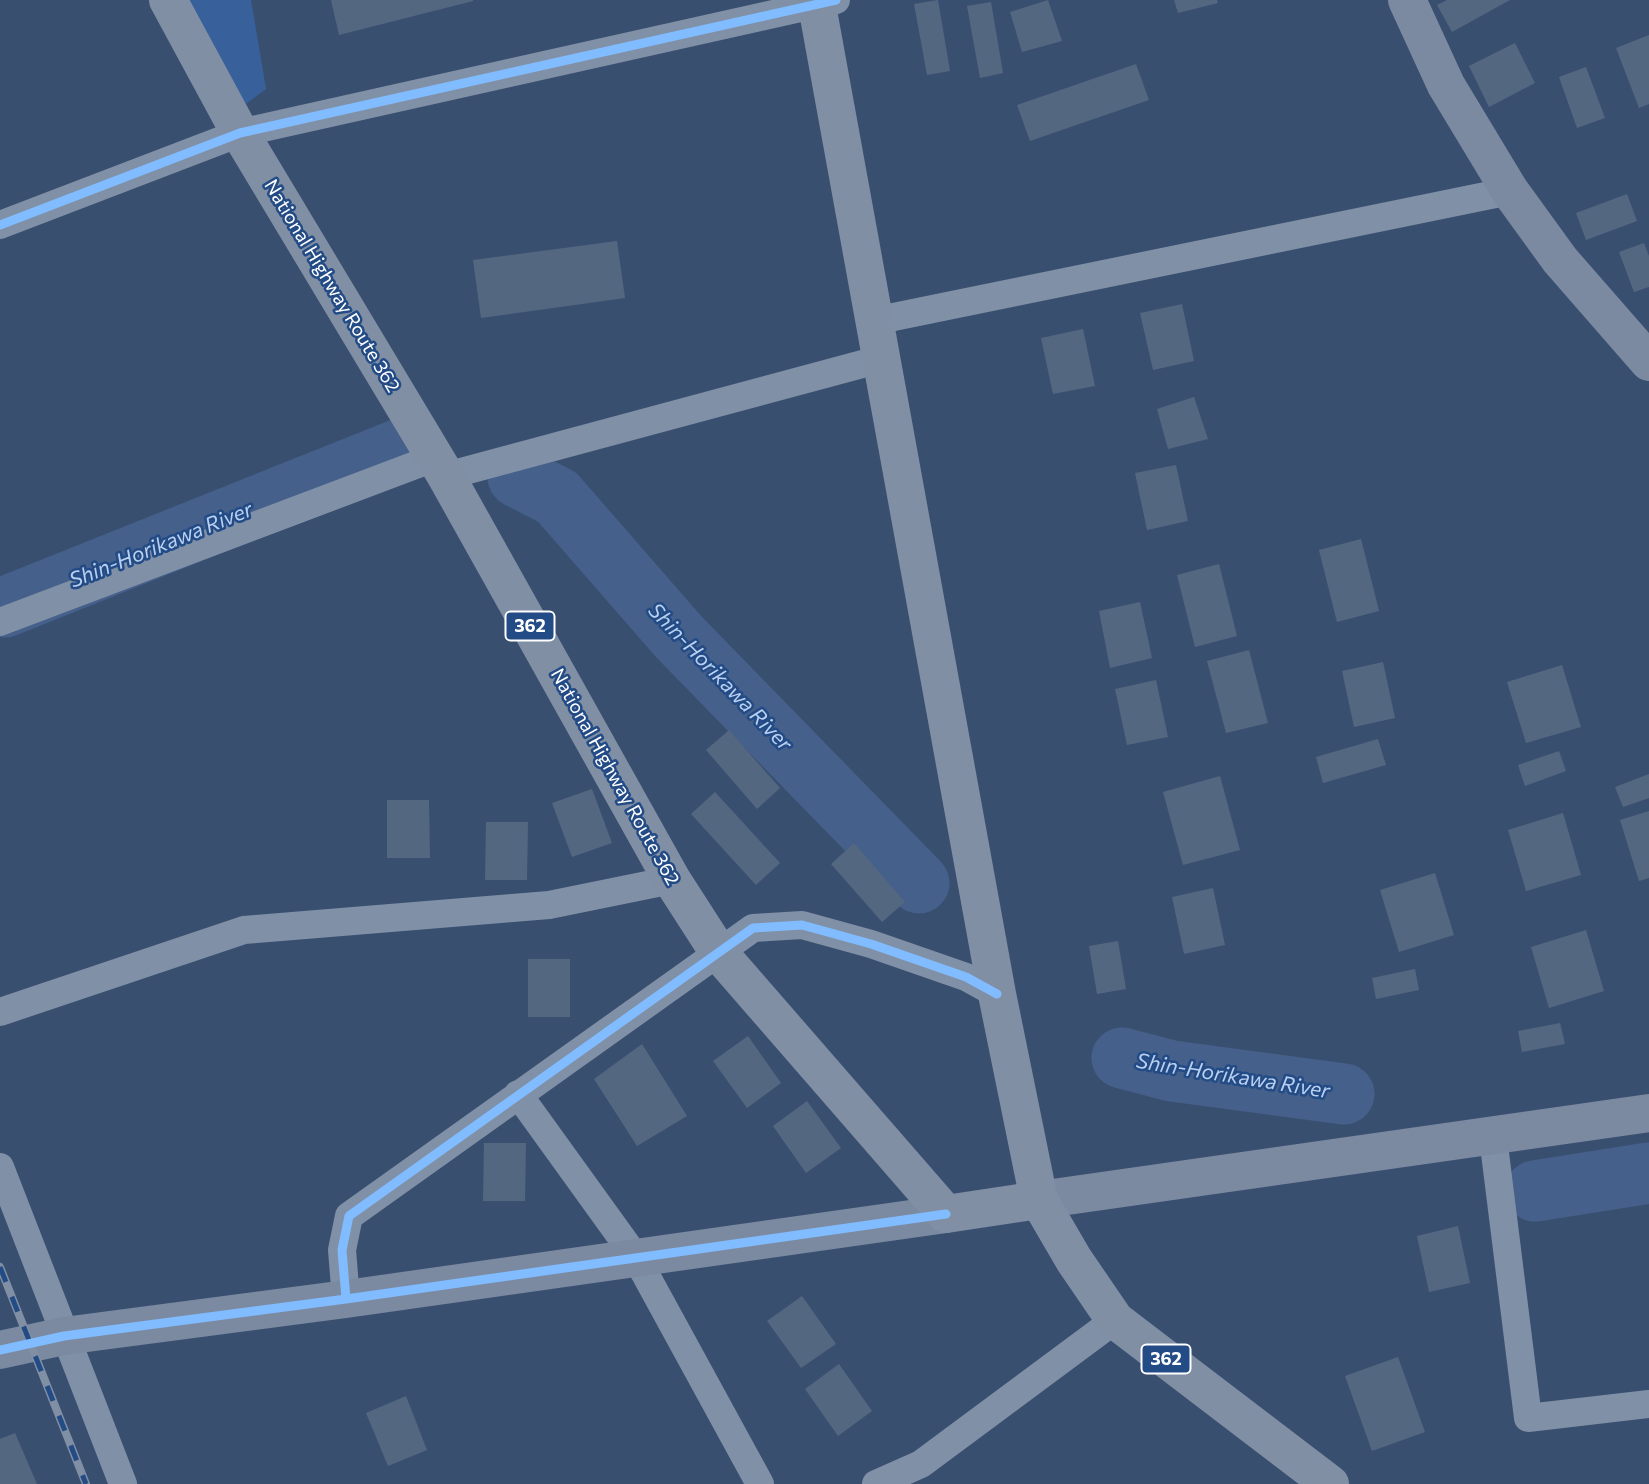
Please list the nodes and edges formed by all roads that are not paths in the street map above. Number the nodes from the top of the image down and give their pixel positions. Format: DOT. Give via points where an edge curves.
graph roads {
  1 [pos="168,0"];
  2 [pos="1407,0"];
  3 [pos="823,1"];
  4 [pos="240,133"];
  5 [pos="1510,191"];
  6 [pos="0,225"];
  7 [pos="874,321"];
  8 [pos="881,359"];
  9 [pos="1649,362"];
  10 [pos="440,467"];
  11 [pos="0,622"];
  12 [pos="672,880"];
  13 [pos="719,953"];
  14 [pos="997,994"];
  15 [pos="0,1012"];
  16 [pos="518,1094"];
  17 [pos="1649,1113"];
  18 [pos="1493,1136"];
  19 [pos="0,1167"];
  20 [pos="1039,1200"];
  21 [pos="946,1214"];
  22 [pos="637,1259"];
  23 [pos="346,1299"];
  24 [pos="1115,1320"];
  25 [pos="64,1336"];
  26 [pos="0,1350"];
  27 [pos="1649,1404"];
  28 [pos="123,1484"];
  29 [pos="760,1484"];
  30 [pos="876,1484"];
  31 [pos="1329,1484"];
  1 -- 4 [label="highway, National Highway Route 362 / 362"];
  2 -- 5 [label="street" via="1446,85"];
  3 -- 4 [label="street"];
  3 -- 7 [label="highway, 362"];
  4 -- 6 [label="street"];
  4 -- 10 [label="highway, National Highway Route 362 / 362"];
  5 -- 7 [label="street"];
  5 -- 9 [label="street" via="1560,261"];
  7 -- 8 [label="highway, 362"];
  8 -- 10 [label="street"];
  8 -- 14 [label="highway, 362"];
  10 -- 11 [label="street"];
  10 -- 12 [label="highway, National Highway Route 362 / 362"];
  12 -- 13 [label="highway, National Highway Route 362 / 362"];
  12 -- 15 [label="street" via="549,905 244,930"];
  13 -- 14 [label="street" via="753,928 802,925 928,962"];
  13 -- 16 [label="street"];
  13 -- 21 [label="highway, National Highway Route 362 / 362"];
  14 -- 20 [label="highway, 362"];
  16 -- 22 [label="street"];
  16 -- 23 [label="street" via="349,1216 342,1250"];
  17 -- 18 [label="street"];
  18 -- 20 [label="street"];
  18 -- 27 [label="street" via="1528,1418"];
  19 -- 25 [label="street"];
  20 -- 21 [label="highway"];
  20 -- 24 [label="highway, 362"];
  21 -- 22 [label="street"];
  22 -- 23 [label="street"];
  22 -- 29 [label="street"];
  23 -- 25 [label="street"];
  24 -- 30 [label="street" via="921,1464"];
  24 -- 31 [label="highway, 362"];
  25 -- 26 [label="street"];
  25 -- 28 [label="street"];
}
